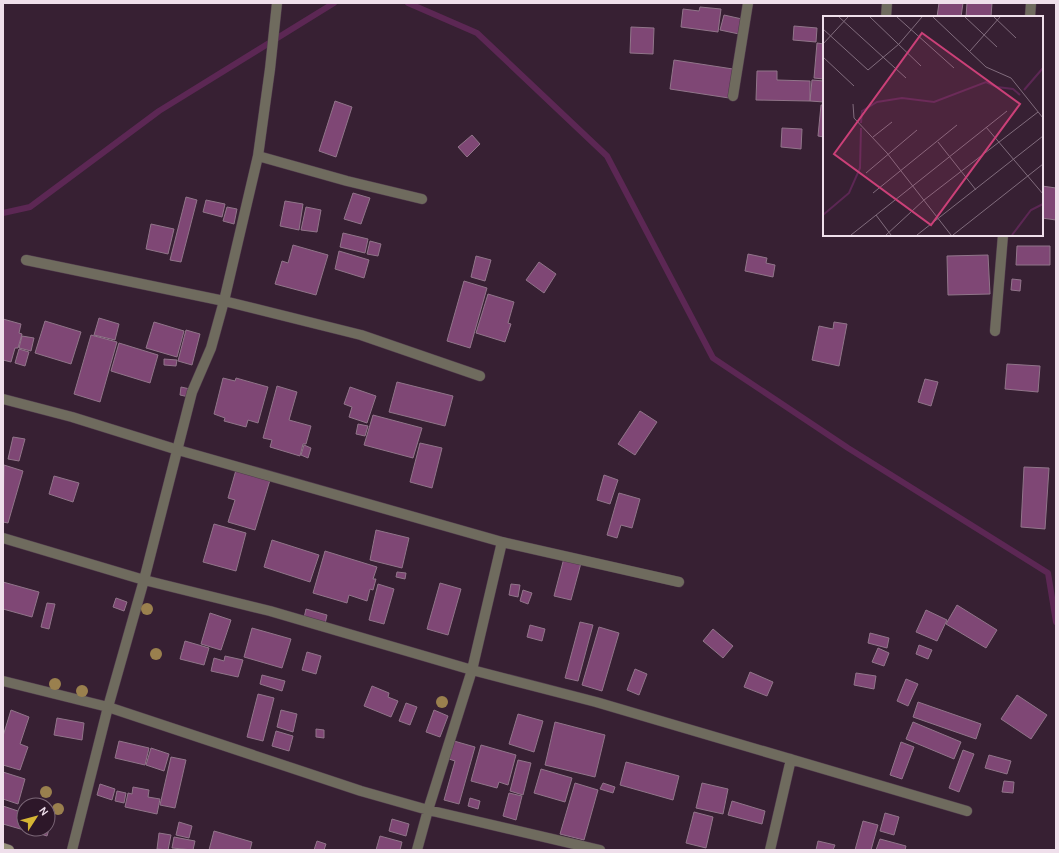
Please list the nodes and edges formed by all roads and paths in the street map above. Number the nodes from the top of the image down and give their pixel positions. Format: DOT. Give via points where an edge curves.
graph roads {
  1 [pos="277,3"];
  2 [pos="748,3"];
  3 [pos="887,3"];
  4 [pos="1031,3"];
  5 [pos="886,16"];
  6 [pos="1030,16"];
  7 [pos="733,96"];
  8 [pos="258,156"];
  9 [pos="422,199"];
  10 [pos="1004,236"];
  11 [pos="26,260"];
  12 [pos="224,301"];
  13 [pos="995,331"];
  14 [pos="480,376"];
  15 [pos="3,400"];
  16 [pos="178,450"];
  17 [pos="3,538"];
  18 [pos="502,542"];
  19 [pos="144,580"];
  20 [pos="679,582"];
  21 [pos="472,670"];
  22 [pos="3,681"];
  23 [pos="108,707"];
  24 [pos="791,759"];
  25 [pos="428,810"];
  26 [pos="967,811"];
  27 [pos="3,848"];
  28 [pos="9,850"];
  29 [pos="72,850"];
  30 [pos="417,850"];
  31 [pos="600,850"];
  32 [pos="770,850"];
  1 -- 8 [label="street"];
  2 -- 7 [label="street"];
  3 -- 5 [label="street"];
  4 -- 6 [label="street"];
  8 -- 9 [label="street"];
  8 -- 12 [label="street"];
  10 -- 13 [label="street"];
  11 -- 12 [label="street"];
  12 -- 14 [label="street" via="361,335"];
  12 -- 16 [label="street" via="212,348 192,392"];
  15 -- 16 [label="street" via="72,417"];
  16 -- 18 [label="street"];
  16 -- 19 [label="street"];
  17 -- 19 [label="street"];
  18 -- 20 [label="street"];
  18 -- 21 [label="street"];
  19 -- 21 [label="street" via="270,611"];
  19 -- 23 [label="street"];
  21 -- 24 [label="street" via="596,702"];
  21 -- 25 [label="street"];
  22 -- 23 [label="street"];
  23 -- 25 [label="street"];
  23 -- 29 [label="street"];
  24 -- 26 [label="street"];
  24 -- 32 [label="street"];
  25 -- 30 [label="street"];
  25 -- 31 [label="street"];
  27 -- 28 [label="street"];
}
